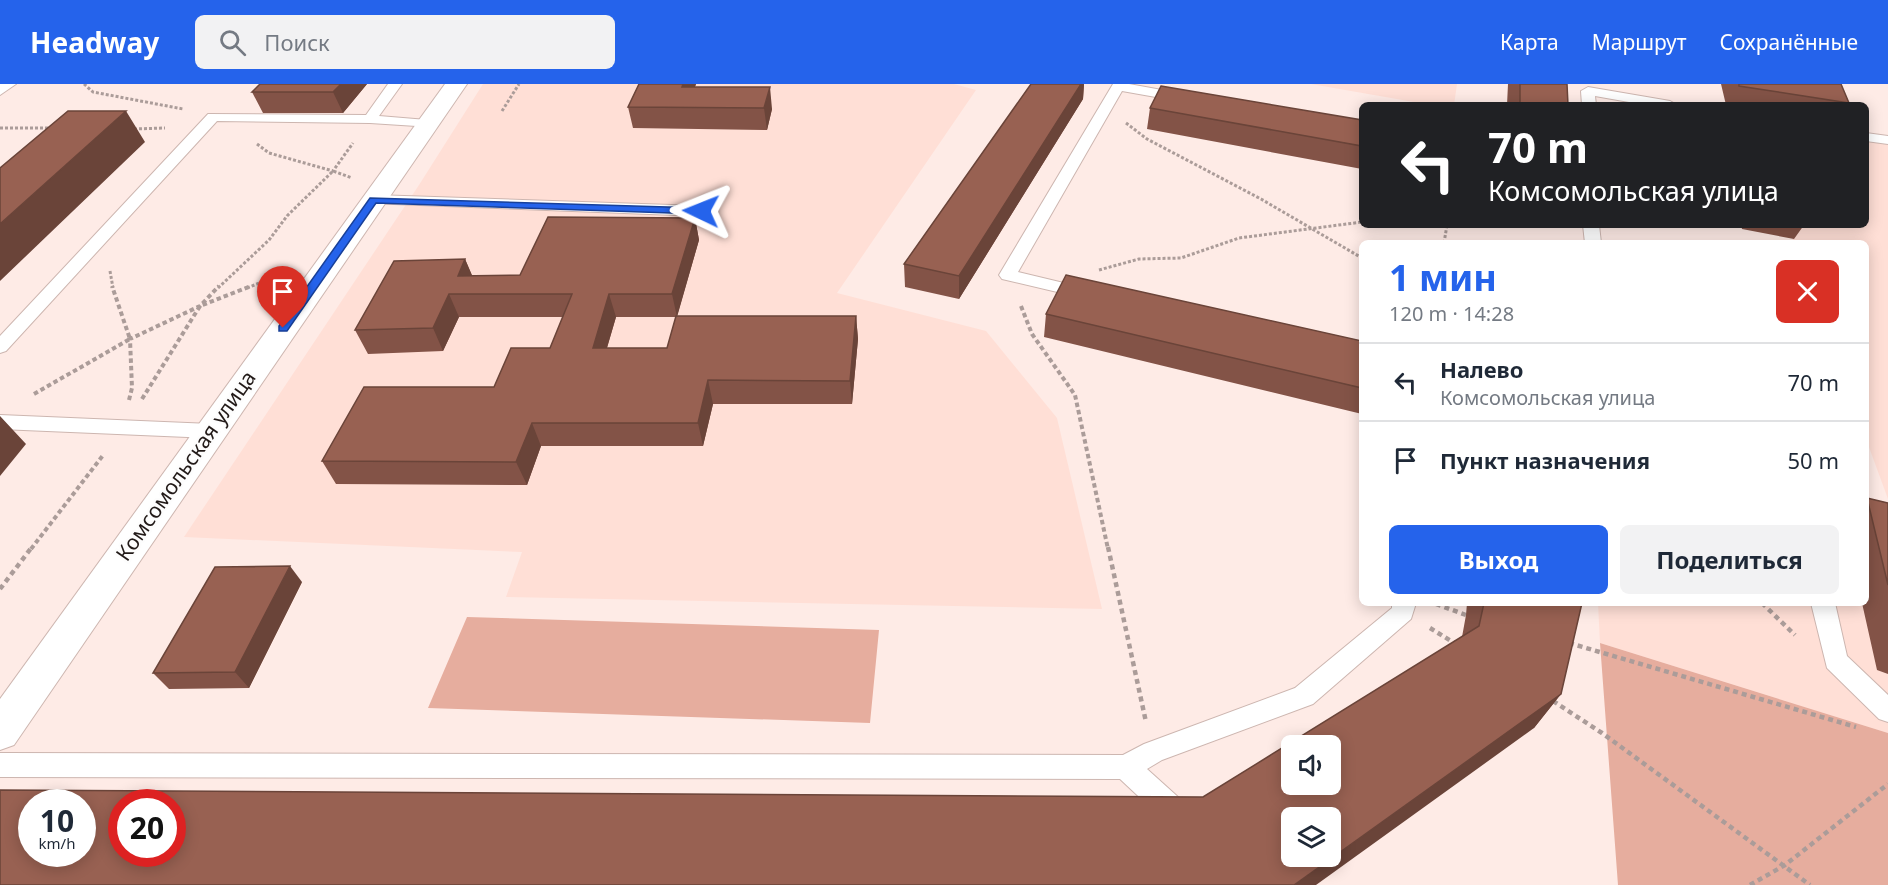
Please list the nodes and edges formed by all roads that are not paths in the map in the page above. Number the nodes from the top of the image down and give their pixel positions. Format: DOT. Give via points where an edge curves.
graph roads {
  1 [pos="9,84"];
  2 [pos="395,84"];
  3 [pos="456,84"];
  4 [pos="1116,85"];
  5 [pos="0,91"];
  6 [pos="1588,93"];
  7 [pos="1200,101"];
  8 [pos="1650,102"];
  9 [pos="370,119"];
  10 [pos="427,124"];
  11 [pos="1869,137"];
  12 [pos="1888,140"];
  13 [pos="377,195"];
  14 [pos="701,211"];
  15 [pos="1102,298"];
  16 [pos="0,347"];
  17 [pos="0,422"];
  18 [pos="211,431"];
  19 [pos="1404,606"];
  20 [pos="1824,606"];
  21 [pos="1888,711"];
  22 [pos="0,732"];
  23 [pos="0,765"];
  24 [pos="1126,767"];
  25 [pos="1191,828"];
  1 -- 5 [label="lane"];
  2 -- 9 [label="lane"];
  3 -- 10 [label="street, Комсомольская улица"];
  4 -- 7 [label="lane"];
  4 -- 15 [label="lane" via="1008,275"];
  6 -- 8 [label="lane"];
  9 -- 10 [label="lane"];
  9 -- 16 [label="lane" via="213,117"];
  10 -- 13 [label="street, Комсомольская улица"];
  11 -- 12 [label="lane"];
  13 -- 14 [label="lane"];
  13 -- 18 [label="street, Комсомольская улица"];
  17 -- 18 [label="lane"];
  18 -- 22 [label="street, Комсомольская улица"];
  19 -- 24 [label="lane" via="1403,612 1304,696 1153,752"];
  20 -- 21 [label="lane" via="1836,661"];
  23 -- 24 [label="lane"];
  24 -- 25 [label="lane"];
}
